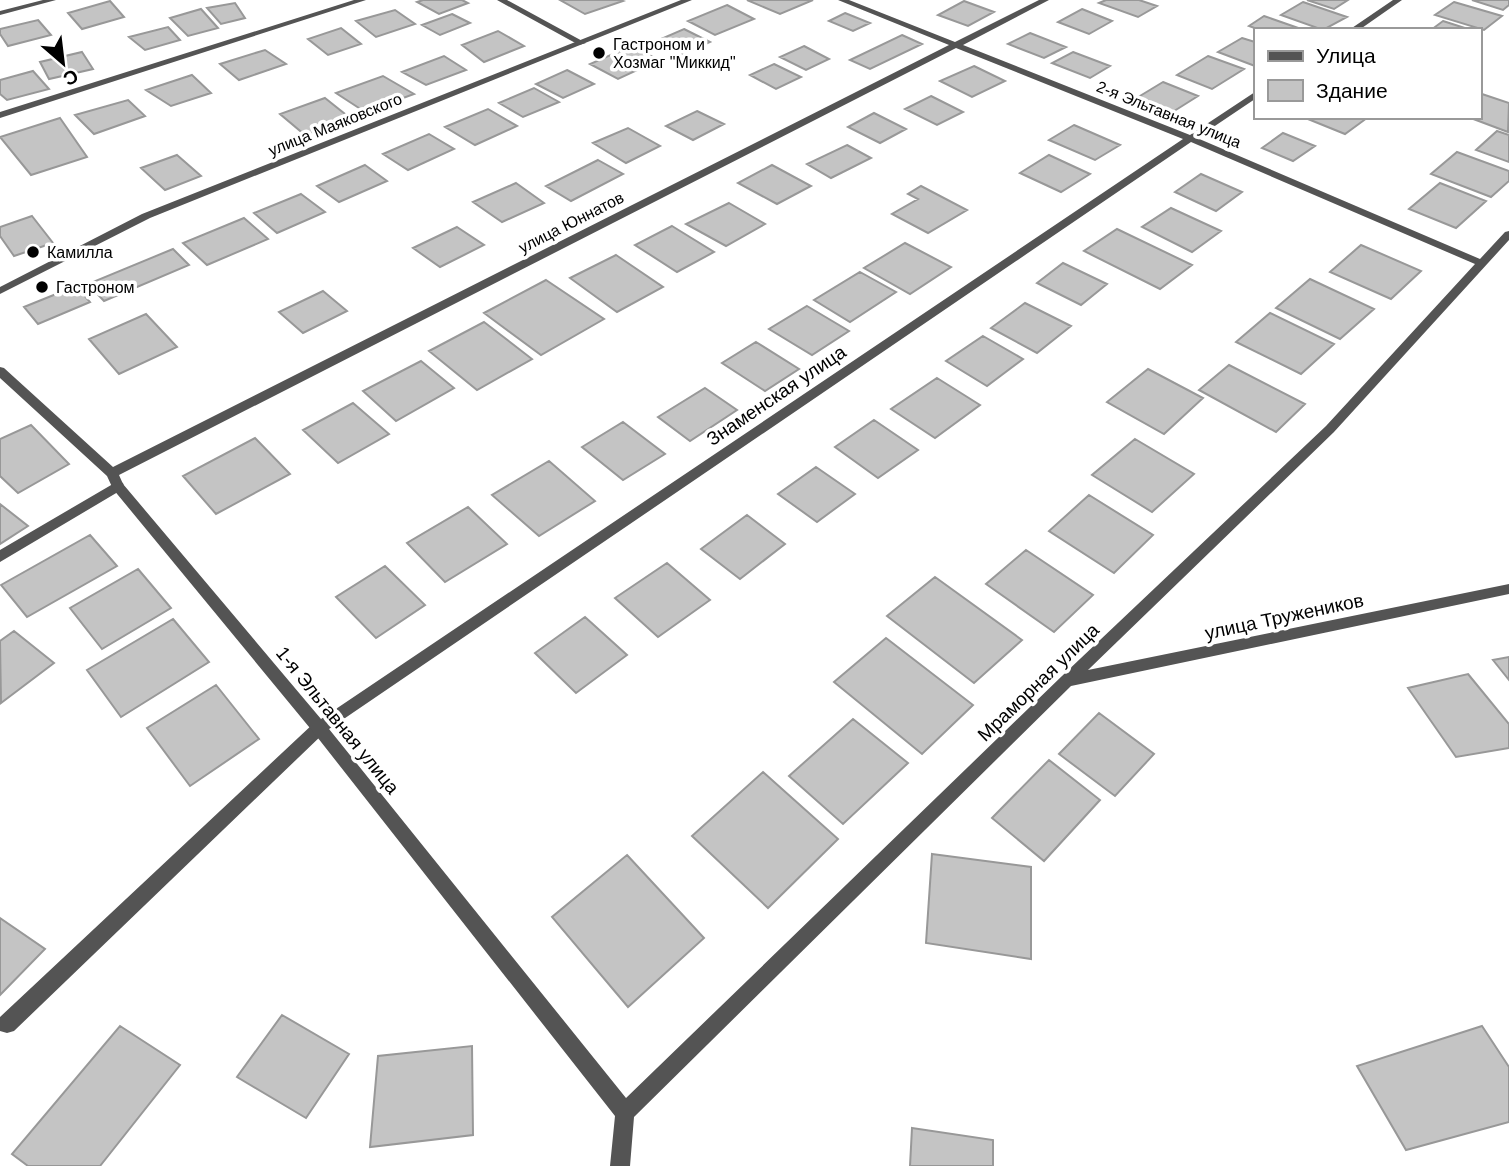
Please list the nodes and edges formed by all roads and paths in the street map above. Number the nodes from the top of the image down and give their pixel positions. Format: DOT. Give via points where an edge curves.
graph roads {
  1 [pos="52,0"];
  2 [pos="362,0"];
  3 [pos="501,0"];
  4 [pos="688,0"];
  5 [pos="842,0"];
  6 [pos="1045,0"];
  7 [pos="1398,0"];
  8 [pos="0,13"];
  9 [pos="1356,28"];
  10 [pos="582,43"];
  11 [pos="956,45"];
  12 [pos="1254,95"];
  13 [pos="0,116"];
  14 [pos="1189,138"];
  15 [pos="1509,234"];
  16 [pos="1481,263"];
  17 [pos="0,291"];
  18 [pos="0,371"];
  19 [pos="115,480"];
  20 [pos="0,557"];
  21 [pos="1509,589"];
  22 [pos="1067,680"];
  23 [pos="319,728"];
  24 [pos="7,1024"];
  25 [pos="625,1113"];
  26 [pos="620,1166"];
  1 -- 8 [label="street"];
  2 -- 13 [label="street"];
  3 -- 10 [label="street"];
  4 -- 10 [label="street, улица Маяковского"];
  5 -- 11 [label="street, 2-я Эльтавная улица"];
  6 -- 11 [label="street, улица Юннатов"];
  7 -- 9 [label="street"];
  10 -- 17 [label="street, улица Маяковского" via="146,216"];
  11 -- 14 [label="street, 2-я Эльтавная улица"];
  11 -- 19 [label="street, улица Юннатов"];
  12 -- 14 [label="street, Знаменская улица"];
  14 -- 16 [label="street, 2-я Эльтавная улица"];
  14 -- 23 [label="street, Знаменская улица"];
  15 -- 16 [label="street, Мраморная улица"];
  16 -- 22 [label="street, Мраморная улица" via="1330,429"];
  18 -- 19 [label="street, 1-я Эльтавная улица"];
  19 -- 20 [label="street, улица Юннатов"];
  19 -- 23 [label="street, 1-я Эльтавная улица"];
  21 -- 22 [label="street, улица Тружеников"];
  22 -- 25 [label="street, Мраморная улица"];
  23 -- 24 [label="street, Знаменская улица"];
  23 -- 25 [label="street, 1-я Эльтавная улица"];
  25 -- 26 [label="street"];
}
